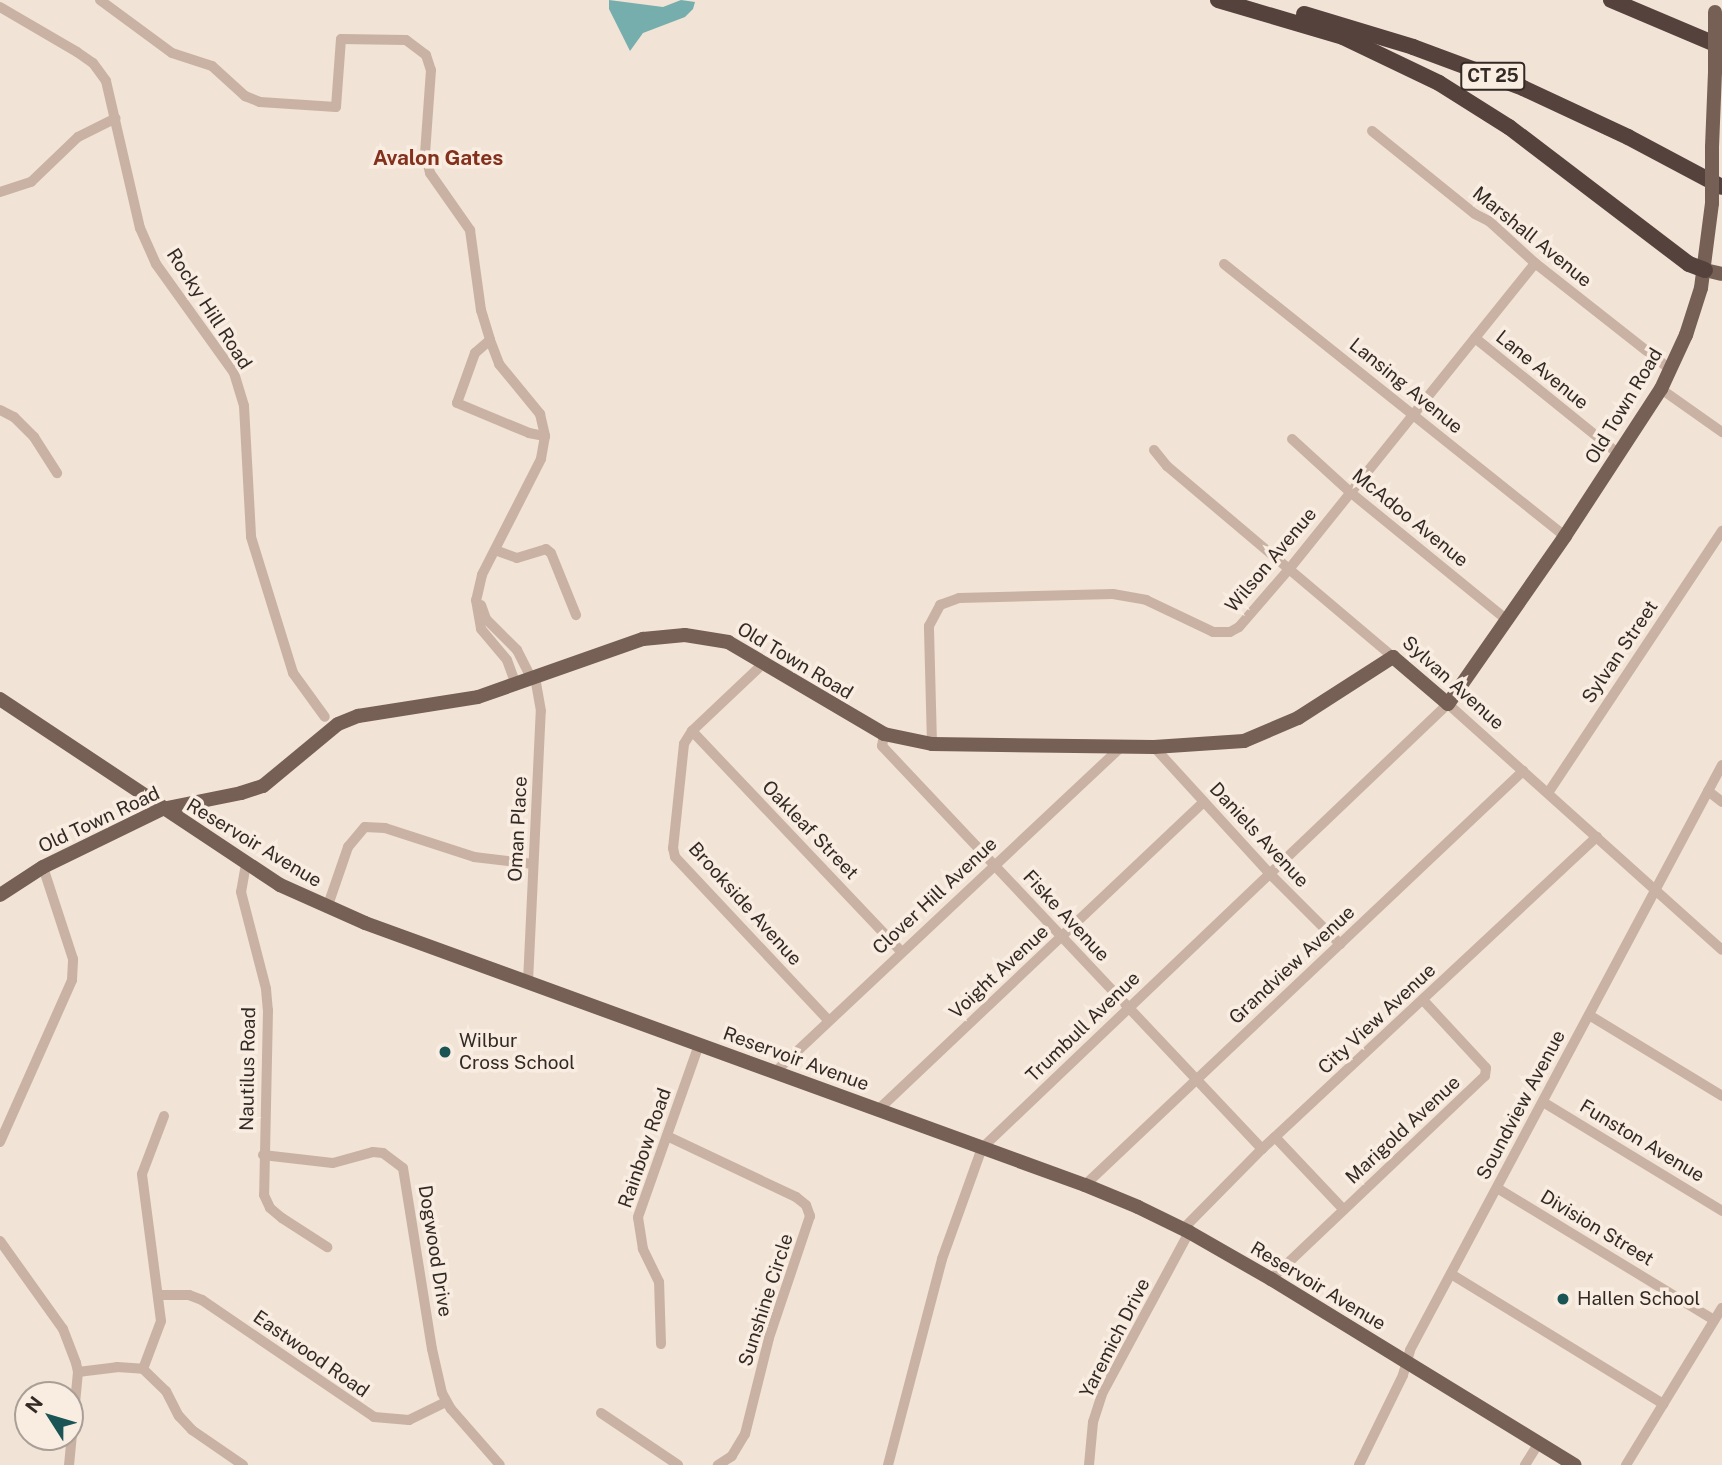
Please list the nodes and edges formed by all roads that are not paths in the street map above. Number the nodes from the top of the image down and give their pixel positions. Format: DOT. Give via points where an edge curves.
graph roads {
  1 [pos="100,0"];
  2 [pos="1218,0"];
  3 [pos="1251,0"];
  4 [pos="1611,0"];
  5 [pos="1715,6"];
  6 [pos="0,7"];
  7 [pos="1722,47"];
  8 [pos="116,118"];
  9 [pos="1373,131"];
  10 [pos="1722,187"];
  11 [pos="0,192"];
  12 [pos="1535,263"];
  13 [pos="1224,264"];
  14 [pos="1705,270"];
  15 [pos="1722,274"];
  16 [pos="1475,338"];
  17 [pos="490,340"];
  18 [pos="1671,370"];
  19 [pos="1661,389"];
  20 [pos="0,410"];
  21 [pos="1412,415"];
  22 [pos="1722,432"];
  23 [pos="545,436"];
  24 [pos="1292,439"];
  25 [pos="1154,450"];
  26 [pos="1620,455"];
  27 [pos="57,473"];
  28 [pos="1350,492"];
  29 [pos="1722,531"];
  30 [pos="1565,536"];
  31 [pos="495,550"];
  32 [pos="489,562"];
  33 [pos="1290,568"];
  34 [pos="576,615"];
  35 [pos="1508,621"];
  36 [pos="1393,656"];
  37 [pos="765,662"];
  38 [pos="534,678"];
  39 [pos="516,685"];
  40 [pos="0,699"];
  41 [pos="1448,704"];
  42 [pos="325,718"];
  43 [pos="692,731"];
  44 [pos="884,734"];
  45 [pos="932,744"];
  46 [pos="1121,747"];
  47 [pos="1154,747"];
  48 [pos="1722,765"];
  49 [pos="1522,771"];
  50 [pos="1708,791"];
  51 [pos="1548,793"];
  52 [pos="1204,802"];
  53 [pos="1722,802"];
  54 [pos="162,809"];
  55 [pos="1597,837"];
  56 [pos="246,863"];
  57 [pos="533,864"];
  58 [pos="994,865"];
  59 [pos="43,867"];
  60 [pos="1271,875"];
  61 [pos="1656,891"];
  62 [pos="0,895"];
  63 [pos="327,908"];
  64 [pos="1061,938"];
  65 [pos="1340,944"];
  66 [pos="1722,950"];
  67 [pos="902,952"];
  68 [pos="528,982"];
  69 [pos="1423,1000"];
  70 [pos="1128,1007"];
  71 [pos="1589,1015"];
  72 [pos="828,1020"];
  73 [pos="699,1045"];
  74 [pos="775,1072"];
  75 [pos="1194,1079"];
  76 [pos="1722,1096"];
  77 [pos="1543,1102"];
  78 [pos="879,1109"];
  79 [pos="163,1116"];
  80 [pos="667,1136"];
  81 [pos="1275,1137"];
  82 [pos="0,1142"];
  83 [pos="982,1148"];
  84 [pos="1262,1149"];
  85 [pos="263,1154"];
  86 [pos="1085,1185"];
  87 [pos="1497,1188"];
  88 [pos="1344,1210"];
  89 [pos="1722,1211"];
  90 [pos="1186,1230"];
  91 [pos="0,1241"];
  92 [pos="327,1247"];
  93 [pos="1451,1274"];
  94 [pos="1271,1279"];
  95 [pos="159,1295"];
  96 [pos="1722,1308"];
  97 [pos="1714,1320"];
  98 [pos="661,1344"];
  99 [pos="1407,1362"];
  100 [pos="143,1369"];
  101 [pos="78,1372"];
  102 [pos="446,1402"];
  103 [pos="1663,1404"];
  104 [pos="601,1413"];
  105 [pos="1539,1443"];
  106 [pos="69,1465"];
  107 [pos="243,1465"];
  108 [pos="500,1465"];
  109 [pos="678,1465"];
  110 [pos="718,1465"];
  111 [pos="888,1465"];
  112 [pos="1089,1465"];
  113 [pos="1359,1465"];
  114 [pos="1525,1465"];
  115 [pos="1575,1465"];
  116 [pos="1626,1465"];
  1 -- 17 [label="street" via="172,53 212,66 245,96 260,102 336,107 341,39 413,43 426,55 431,70 425,154 434,181 470,230"];
  2 -- 14 [label="highway" via="1343,37 1439,83 1509,127 1689,264"];
  3 -- 10 [label="highway, CT 25" via="1386,38 1504,81 1611,128"];
  4 -- 7 [label="highway"];
  5 -- 14 [label="main road, Old Town Road, bridge" via="1712,203"];
  6 -- 8 [label="street, Rocky Hill Road" via="93,63 106,81"];
  8 -- 11 [label="street" via="78,137 30,182"];
  8 -- 42 [label="street, Rocky Hill Road" via="129,192 156,264 234,373 244,406 253,547 293,673"];
  9 -- 12 [label="street, Marshall Avenue" via="1489,221"];
  12 -- 16 [label="street, Wilson Avenue"];
  12 -- 18 [label="street, Marshall Avenue"];
  13 -- 21 [label="street, Lansing Avenue"];
  14 -- 15 [label="main road"];
  14 -- 18 [label="main road, Old Town Road"];
  16 -- 21 [label="street, Wilson Avenue"];
  16 -- 26 [label="street, Lane Avenue"];
  17 -- 23 [label="street" via="499,364 540,414"];
  17 -- 23 [label="street" via="475,353 457,403"];
  18 -- 19 [label="main road, Old Town Road"];
  19 -- 22 [label="street"];
  19 -- 26 [label="main road, Old Town Road"];
  20 -- 27 [label="street" via="34,437"];
  21 -- 28 [label="street, Wilson Avenue"];
  21 -- 30 [label="street, Lansing Avenue"];
  23 -- 31 [label="street" via="541,459"];
  24 -- 28 [label="street, McAdoo Avenue"];
  25 -- 33 [label="street, Sylvan Avenue" via="1167,466"];
  26 -- 30 [label="main road, Old Town Road"];
  28 -- 33 [label="street, Wilson Avenue"];
  28 -- 35 [label="street, McAdoo Avenue"];
  29 -- 51 [label="street, Sylvan Street"];
  30 -- 35 [label="main road, Old Town Road"];
  31 -- 32 [label="street"];
  31 -- 34 [label="street" via="517,558 546,549 551,553"];
  32 -- 38 [label="street" via="481,594 483,613 517,650"];
  32 -- 39 [label="street" via="478,586 477,616 481,629 511,668"];
  33 -- 36 [label="street, Sylvan Avenue"];
  33 -- 45 [label="street, Wilson Avenue" via="1247,620 1221,633 1124,595 946,602 934,612 929,626"];
  35 -- 41 [label="main road, Old Town Road"];
  36 -- 41 [label="main road, Sylvan Avenue"];
  36 -- 47 [label="main road, Old Town Road" via="1298,718 1261,736 1225,744"];
  37 -- 38 [label="main road, Old Town Road" via="728,642 675,635 621,644"];
  37 -- 43 [label="street, Brookside Avenue"];
  37 -- 44 [label="main road, Old Town Road"];
  38 -- 39 [label="main road, Old Town Road"];
  38 -- 57 [label="street, Oman Place" via="541,710"];
  39 -- 54 [label="main road, Old Town Road" via="478,697 358,716 338,724 263,786"];
  40 -- 54 [label="main road, Reservoir Avenue"];
  41 -- 49 [label="street, Sylvan Avenue"];
  41 -- 60 [label="street, Trumbull Avenue"];
  43 -- 67 [label="street, Oakleaf Street"];
  43 -- 72 [label="street, Brookside Avenue" via="682,751 675,857"];
  44 -- 45 [label="main road, Old Town Road"];
  44 -- 58 [label="street, Fiske Avenue" via="882,746"];
  45 -- 46 [label="main road, Old Town Road"];
  46 -- 47 [label="main road, Old Town Road"];
  46 -- 58 [label="street, Clover Hill Avenue"];
  47 -- 52 [label="street, Daniels Avenue"];
  48 -- 50 [label="street, Soundview Avenue"];
  49 -- 51 [label="street, Sylvan Avenue"];
  49 -- 65 [label="street, Grandview Avenue"];
  50 -- 53 [label="street"];
  50 -- 61 [label="street, Soundview Avenue"];
  51 -- 55 [label="street, Sylvan Avenue"];
  52 -- 60 [label="street, Daniels Avenue"];
  52 -- 64 [label="street, Voight Avenue"];
  54 -- 56 [label="main road, Reservoir Avenue"];
  54 -- 59 [label="main road, Old Town Road"];
  55 -- 61 [label="street, Sylvan Avenue"];
  55 -- 69 [label="street, City View Avenue"];
  56 -- 63 [label="main road, Reservoir Avenue"];
  56 -- 85 [label="street, Nautilus Road" via="241,892 267,1000"];
  57 -- 63 [label="street" via="474,857 377,825 365,827 348,847"];
  57 -- 68 [label="street, Oman Place"];
  58 -- 64 [label="street, Fiske Avenue"];
  58 -- 67 [label="street, Clover Hill Avenue"];
  59 -- 62 [label="main road, Old Town Road"];
  59 -- 82 [label="street" via="73,959 72,980"];
  60 -- 65 [label="street, Daniels Avenue"];
  60 -- 70 [label="street, Trumbull Avenue"];
  61 -- 66 [label="street, Sylvan Avenue"];
  61 -- 71 [label="street, Soundview Avenue"];
  63 -- 68 [label="main road, Reservoir Avenue"];
  64 -- 70 [label="street, Fiske Avenue"];
  64 -- 78 [label="street, Voight Avenue"];
  65 -- 75 [label="street, Grandview Avenue"];
  67 -- 72 [label="street, Clover Hill Avenue"];
  68 -- 73 [label="main road, Reservoir Avenue"];
  69 -- 81 [label="street, City View Avenue"];
  69 -- 88 [label="street, Marigold Avenue" via="1487,1072"];
  70 -- 75 [label="street, Fiske Avenue"];
  70 -- 83 [label="street, Trumbull Avenue"];
  71 -- 76 [label="street"];
  71 -- 77 [label="street, Soundview Avenue"];
  72 -- 74 [label="street, Clover Hill Avenue"];
  73 -- 74 [label="main road, Reservoir Avenue"];
  73 -- 80 [label="street, Rainbow Road"];
  74 -- 78 [label="main road, Reservoir Avenue"];
  75 -- 84 [label="street, Fiske Avenue"];
  75 -- 86 [label="street, Grandview Avenue"];
  77 -- 87 [label="street, Soundview Avenue"];
  77 -- 89 [label="street, Funston Avenue"];
  78 -- 83 [label="main road, Reservoir Avenue"];
  79 -- 95 [label="street" via="141,1179"];
  80 -- 98 [label="street, Rainbow Road" via="638,1217 643,1249 659,1282"];
  80 -- 110 [label="street, Sunshine Circle" via="796,1196 810,1216 769,1338 745,1434 732,1456"];
  81 -- 84 [label="street, City View Avenue"];
  81 -- 88 [label="street"];
  83 -- 86 [label="main road, Reservoir Avenue"];
  83 -- 111 [label="street, Trumbull Avenue" via="942,1259"];
  84 -- 90 [label="street, City View Avenue"];
  85 -- 92 [label="street, Nautilus Road" via="262,1186 271,1208"];
  85 -- 102 [label="street, Dogwood Drive" via="333,1163 383,1153 403,1168 432,1349"];
  86 -- 90 [label="main road, Reservoir Avenue"];
  87 -- 93 [label="street, Soundview Avenue"];
  87 -- 97 [label="street, Division Street"];
  88 -- 94 [label="street, Marigold Avenue"];
  90 -- 94 [label="main road, Reservoir Avenue"];
  90 -- 112 [label="street, Yaremich Drive" via="1103,1392 1093,1422"];
  91 -- 101 [label="street" via="62,1329"];
  93 -- 99 [label="street, Soundview Avenue"];
  93 -- 103 [label="street"];
  94 -- 99 [label="main road, Reservoir Avenue"];
  95 -- 100 [label="street" via="161,1326"];
  95 -- 102 [label="street, Eastwood Road" via="202,1300 374,1417 409,1420"];
  96 -- 97 [label="street"];
  97 -- 103 [label="street"];
  99 -- 105 [label="main road, Reservoir Avenue"];
  99 -- 113 [label="street, Soundview Avenue"];
  100 -- 101 [label="street"];
  100 -- 107 [label="street" via="166,1391 192,1430"];
  101 -- 106 [label="street"];
  102 -- 108 [label="street, Dogwood Drive"];
  103 -- 116 [label="street"];
  104 -- 109 [label="street"];
  105 -- 114 [label="street"];
  105 -- 115 [label="main road, Reservoir Avenue"];
}
